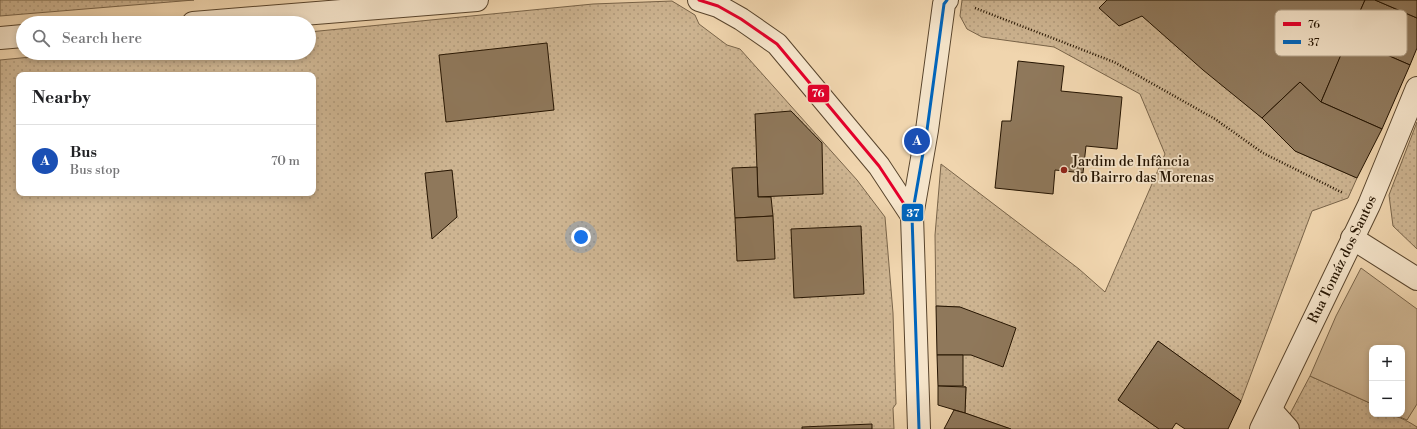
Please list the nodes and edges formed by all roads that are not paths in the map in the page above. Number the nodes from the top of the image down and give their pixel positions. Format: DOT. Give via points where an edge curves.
graph roads {
  1 [pos="477,0"];
  2 [pos="699,0"];
  3 [pos="947,0"];
  4 [pos="279,16"];
  5 [pos="16,37"];
  6 [pos="0,38"];
  7 [pos="1417,88"];
  8 [pos="912,216"];
  9 [pos="1352,238"];
  10 [pos="1417,279"];
  11 [pos="1271,410"];
  12 [pos="919,429"];
  13 [pos="1261,429"];
  14 [pos="1288,429"];
  1 -- 4 [label="street"];
  2 -- 8 [label="street" via="718,6 777,44 880,166"];
  3 -- 8 [label="street" via="944,4"];
  5 -- 6 [label="street"];
  7 -- 9 [label="street, Rua Tomáz dos Santos" via="1369,205"];
  8 -- 12 [label="street"];
  9 -- 10 [label="street"];
  9 -- 11 [label="street, Rua Tomáz dos Santos"];
  11 -- 13 [label="street, Rua Tomáz dos Santos"];
  11 -- 14 [label="street"];
}
